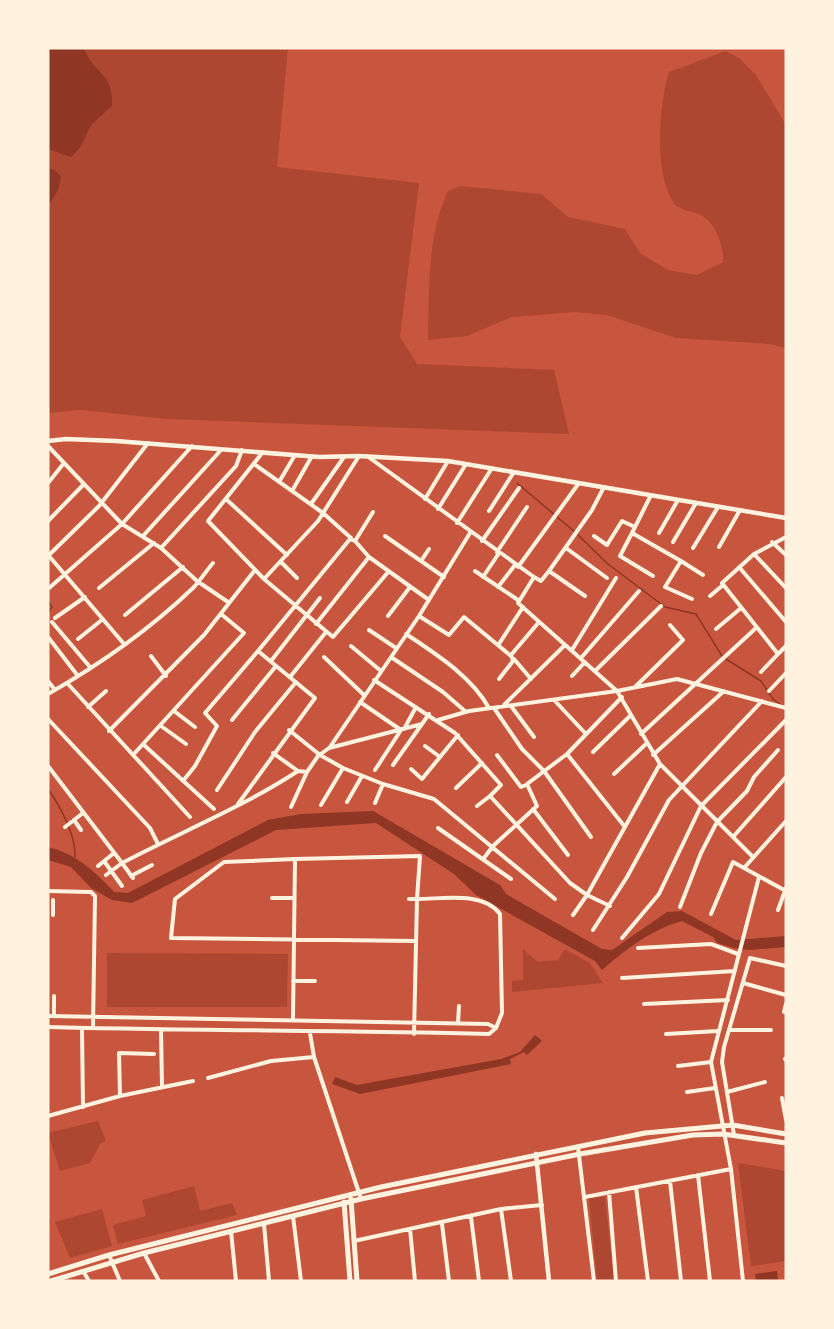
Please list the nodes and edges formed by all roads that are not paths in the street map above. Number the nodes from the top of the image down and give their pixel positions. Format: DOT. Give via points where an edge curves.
graph roads {
  1 [pos="48,441"];
  2 [pos="148,443"];
  3 [pos="48,446"];
  4 [pos="192,446"];
  5 [pos="220,450"];
  6 [pos="243,450"];
  7 [pos="263,452"];
  8 [pos="295,454"];
  9 [pos="312,456"];
  10 [pos="359,456"];
  11 [pos="366,456"];
  12 [pos="344,457"];
  13 [pos="448,462"];
  14 [pos="64,463"];
  15 [pos="254,464"];
  16 [pos="466,464"];
  17 [pos="493,467"];
  18 [pos="515,471"];
  19 [pos="49,480"];
  20 [pos="279,482"];
  21 [pos="580,482"];
  22 [pos="84,484"];
  23 [pos="604,487"];
  24 [pos="519,488"];
  25 [pos="292,491"];
  26 [pos="651,495"];
  27 [pos="425,499"];
  28 [pos="227,500"];
  29 [pos="678,500"];
  30 [pos="100,502"];
  31 [pos="696,503"];
  32 [pos="311,504"];
  33 [pos="528,507"];
  34 [pos="718,507"];
  35 [pos="438,508"];
  36 [pos="740,510"];
  37 [pos="489,511"];
  38 [pos="373,512"];
  39 [pos="323,513"];
  40 [pos="786,518"];
  41 [pos="48,521"];
  42 [pos="457,523"];
  43 [pos="122,524"];
  44 [pos="635,527"];
  45 [pos="471,533"];
  46 [pos="632,533"];
  47 [pos="659,533"];
  48 [pos="143,536"];
  49 [pos="385,536"];
  50 [pos="594,536"];
  51 [pos="786,537"];
  52 [pos="353,540"];
  53 [pos="482,541"];
  54 [pos="673,542"];
  55 [pos="772,542"];
  56 [pos="154,543"];
  57 [pos="719,547"];
  58 [pos="566,548"];
  59 [pos="693,548"];
  60 [pos="161,549"];
  61 [pos="429,549"];
  62 [pos="498,552"];
  63 [pos="754,554"];
  64 [pos="48,555"];
  65 [pos="286,555"];
  66 [pos="786,555"];
  67 [pos="369,557"];
  68 [pos="421,561"];
  69 [pos="681,561"];
  70 [pos="281,562"];
  71 [pos="213,563"];
  72 [pos="517,566"];
  73 [pos="183,567"];
  74 [pos="738,567"];
  75 [pos="255,570"];
  76 [pos="475,571"];
  77 [pos="549,571"];
  78 [pos="389,572"];
  79 [pos="67,574"];
  80 [pos="703,575"];
  81 [pos="653,576"];
  82 [pos="444,577"];
  83 [pos="483,577"];
  84 [pos="297,578"];
  85 [pos="534,578"];
  86 [pos="607,578"];
  87 [pos="616,578"];
  88 [pos="264,579"];
  89 [pos="197,581"];
  90 [pos="723,585"];
  91 [pos="411,587"];
  92 [pos="498,587"];
  93 [pos="99,588"];
  94 [pos="786,588"];
  95 [pos="48,589"];
  96 [pos="639,591"];
  97 [pos="585,596"];
  98 [pos="710,596"];
  99 [pos="85,597"];
  100 [pos="320,598"];
  101 [pos="692,599"];
  102 [pos="429,600"];
  103 [pos="518,600"];
  104 [pos="228,602"];
  105 [pos="295,605"];
  106 [pos="661,606"];
  107 [pos="523,607"];
  108 [pos="741,608"];
  109 [pos="221,614"];
  110 [pos="124,615"];
  111 [pos="307,616"];
  112 [pos="388,616"];
  113 [pos="419,616"];
  114 [pos="51,619"];
  115 [pos="103,619"];
  116 [pos="539,622"];
  117 [pos="786,622"];
  118 [pos="316,624"];
  119 [pos="670,626"];
  120 [pos="756,628"];
  121 [pos="716,629"];
  122 [pos="369,630"];
  123 [pos="326,633"];
  124 [pos="406,634"];
  125 [pos="48,638"];
  126 [pos="78,639"];
  127 [pos="124,644"];
  128 [pos="498,644"];
  129 [pos="565,645"];
  130 [pos="351,646"];
  131 [pos="786,646"];
  132 [pos="396,648"];
  133 [pos="572,650"];
  134 [pos="258,651"];
  135 [pos="778,654"];
  136 [pos="151,656"];
  137 [pos="324,657"];
  138 [pos="391,657"];
  139 [pos="512,658"];
  140 [pos="583,660"];
  141 [pos="271,661"];
  142 [pos="276,666"];
  143 [pos="90,667"];
  144 [pos="381,671"];
  145 [pos="595,671"];
  146 [pos="761,672"];
  147 [pos="786,674"];
  148 [pos="78,676"];
  149 [pos="165,676"];
  150 [pos="572,676"];
  151 [pos="290,677"];
  152 [pos="499,679"];
  153 [pos="531,679"];
  154 [pos="374,680"];
  155 [pos="48,681"];
  156 [pos="296,682"];
  157 [pos="68,684"];
  158 [pos="697,684"];
  159 [pos="634,687"];
  160 [pos="55,690"];
  161 [pos="106,691"];
  162 [pos="617,691"];
  163 [pos="724,691"];
  164 [pos="769,691"];
  165 [pos="48,694"];
  166 [pos="364,695"];
  167 [pos="622,697"];
  168 [pos="554,700"];
  169 [pos="762,701"];
  170 [pos="360,702"];
  171 [pos="511,705"];
  172 [pos="502,706"];
  173 [pos="88,707"];
  174 [pos="416,707"];
  175 [pos="491,708"];
  176 [pos="786,708"];
  177 [pos="174,711"];
  178 [pos="466,712"];
  179 [pos="429,714"];
  180 [pos="631,715"];
  181 [pos="48,719"];
  182 [pos="232,720"];
  183 [pos="438,720"];
  184 [pos="786,720"];
  185 [pos="422,724"];
  186 [pos="160,726"];
  187 [pos="195,727"];
  188 [pos="289,730"];
  189 [pos="402,730"];
  190 [pos="109,731"];
  191 [pos="586,734"];
  192 [pos="641,734"];
  193 [pos="458,735"];
  194 [pos="534,737"];
  195 [pos="186,744"];
  196 [pos="646,744"];
  197 [pos="144,745"];
  198 [pos="425,746"];
  199 [pos="329,748"];
  200 [pos="778,750"];
  201 [pos="592,752"];
  202 [pos="273,753"];
  203 [pos="567,753"];
  204 [pos="133,755"];
  205 [pos="320,755"];
  206 [pos="497,755"];
  207 [pos="653,755"];
  208 [pos="440,757"];
  209 [pos="482,763"];
  210 [pos="660,764"];
  211 [pos="393,765"];
  212 [pos="48,766"];
  213 [pos="343,768"];
  214 [pos="411,769"];
  215 [pos="375,770"];
  216 [pos="298,771"];
  217 [pos="544,771"];
  218 [pos="307,772"];
  219 [pos="614,774"];
  220 [pos="362,776"];
  221 [pos="786,777"];
  222 [pos="183,782"];
  223 [pos="383,784"];
  224 [pos="526,785"];
  225 [pos="680,785"];
  226 [pos="456,788"];
  227 [pos="217,790"];
  228 [pos="490,796"];
  229 [pos="347,801"];
  230 [pos="375,803"];
  231 [pos="238,804"];
  232 [pos="321,806"];
  233 [pos="477,806"];
  234 [pos="701,806"];
  235 [pos="291,807"];
  236 [pos="214,809"];
  237 [pos="533,809"];
  238 [pos="83,813"];
  239 [pos="190,817"];
  240 [pos="74,820"];
  241 [pos="786,821"];
  242 [pos="717,822"];
  243 [pos="515,825"];
  244 [pos="625,826"];
  245 [pos="65,827"];
  246 [pos="438,828"];
  247 [pos="81,830"];
  248 [pos="591,837"];
  249 [pos="733,838"];
  250 [pos="158,844"];
  251 [pos="492,846"];
  252 [pos="114,853"];
  253 [pos="568,855"];
  254 [pos="753,856"];
  255 [pos="484,858"];
  256 [pos="295,859"];
  257 [pos="104,861"];
  258 [pos="122,863"];
  259 [pos="98,866"];
  260 [pos="152,866"];
  261 [pos="744,868"];
  262 [pos="111,871"];
  263 [pos="106,875"];
  264 [pos="759,878"];
  265 [pos="511,879"];
  266 [pos="122,886"];
  267 [pos="786,890"];
  268 [pos="48,891"];
  269 [pos="587,895"];
  270 [pos="272,898"];
  271 [pos="294,898"];
  272 [pos="409,899"];
  273 [pos="417,899"];
  274 [pos="555,899"];
  275 [pos="53,900"];
  276 [pos="610,906"];
  277 [pos="680,907"];
  278 [pos="778,910"];
  279 [pos="711,914"];
  280 [pos="53,915"];
  281 [pos="573,915"];
  282 [pos="593,930"];
  283 [pos="622,938"];
  284 [pos="294,940"];
  285 [pos="416,941"];
  286 [pos="638,948"];
  287 [pos="738,951"];
  288 [pos="786,966"];
  289 [pos="735,971"];
  290 [pos="622,978"];
  291 [pos="293,981"];
  292 [pos="315,981"];
  293 [pos="743,983"];
  294 [pos="786,995"];
  295 [pos="54,996"];
  296 [pos="728,1000"];
  297 [pos="644,1004"];
  298 [pos="786,1004"];
  299 [pos="459,1005"];
  300 [pos="784,1012"];
  301 [pos="48,1016"];
  302 [pos="54,1016"];
  303 [pos="94,1017"];
  304 [pos="187,1017"];
  305 [pos="293,1018"];
  306 [pos="415,1021"];
  307 [pos="458,1023"];
  308 [pos="48,1027"];
  309 [pos="82,1028"];
  310 [pos="93,1028"];
  311 [pos="496,1028"];
  312 [pos="188,1029"];
  313 [pos="161,1030"];
  314 [pos="730,1030"];
  315 [pos="771,1030"];
  316 [pos="718,1031"];
  317 [pos="310,1033"];
  318 [pos="414,1034"];
  319 [pos="666,1034"];
  320 [pos="154,1054"];
  321 [pos="314,1057"];
  322 [pos="711,1062"];
  323 [pos="678,1066"];
  324 [pos="208,1078"];
  325 [pos="193,1081"];
  326 [pos="765,1082"];
  327 [pos="162,1086"];
  328 [pos="715,1088"];
  329 [pos="687,1092"];
  330 [pos="727,1092"];
  331 [pos="120,1096"];
  332 [pos="782,1098"];
  333 [pos="83,1107"];
  334 [pos="48,1116"];
  335 [pos="786,1120"];
  336 [pos="733,1125"];
  337 [pos="722,1126"];
  338 [pos="723,1134"];
  339 [pos="786,1134"];
  340 [pos="734,1135"];
  341 [pos="786,1143"];
  342 [pos="578,1147"];
  343 [pos="536,1154"];
  344 [pos="580,1154"];
  345 [pos="536,1162"];
  346 [pos="731,1169"];
  347 [pos="698,1175"];
  348 [pos="670,1181"];
  349 [pos="636,1187"];
  350 [pos="609,1192"];
  351 [pos="360,1196"];
  352 [pos="585,1197"];
  353 [pos="348,1200"];
  354 [pos="543,1205"];
  355 [pos="501,1209"];
  356 [pos="293,1216"];
  357 [pos="471,1217"];
  358 [pos="264,1224"];
  359 [pos="442,1224"];
  360 [pos="410,1229"];
  361 [pos="231,1231"];
  362 [pos="354,1241"];
  363 [pos="144,1253"];
  364 [pos="109,1255"];
  365 [pos="111,1262"];
  366 [pos="83,1270"];
  367 [pos="48,1274"];
  368 [pos="51,1281"];
  369 [pos="88,1281"];
  370 [pos="120,1281"];
  371 [pos="159,1281"];
  372 [pos="236,1281"];
  373 [pos="269,1281"];
  374 [pos="301,1281"];
  375 [pos="350,1281"];
  376 [pos="357,1281"];
  377 [pos="415,1281"];
  378 [pos="449,1281"];
  379 [pos="479,1281"];
  380 [pos="511,1281"];
  381 [pos="549,1281"];
  382 [pos="594,1281"];
  383 [pos="616,1281"];
  384 [pos="648,1281"];
  385 [pos="681,1281"];
  386 [pos="710,1281"];
  387 [pos="743,1281"];
  1 -- 2 [label="street"];
  2 -- 4 [label="street"];
  2 -- 30 [label="street"];
  3 -- 14 [label="street"];
  4 -- 5 [label="street"];
  4 -- 43 [label="street"];
  5 -- 6 [label="street"];
  5 -- 48 [label="street"];
  6 -- 7 [label="street"];
  6 -- 60 [label="street" via="236,466"];
  7 -- 8 [label="street"];
  7 -- 15 [label="street"];
  8 -- 9 [label="street"];
  8 -- 20 [label="street"];
  9 -- 12 [label="street"];
  9 -- 25 [label="street"];
  10 -- 11 [label="street"];
  10 -- 12 [label="street"];
  10 -- 39 [label="street"];
  11 -- 13 [label="street"];
  11 -- 27 [label="street"];
  12 -- 32 [label="street"];
  13 -- 16 [label="street"];
  13 -- 27 [label="street"];
  14 -- 19 [label="street"];
  14 -- 22 [label="street"];
  15 -- 20 [label="street"];
  15 -- 28 [label="street"];
  16 -- 17 [label="street"];
  16 -- 35 [label="street"];
  17 -- 18 [label="street"];
  17 -- 42 [label="street"];
  18 -- 21 [label="street"];
  18 -- 37 [label="street"];
  20 -- 25 [label="street"];
  21 -- 23 [label="street"];
  21 -- 72 [label="street"];
  22 -- 30 [label="street"];
  22 -- 41 [label="street"];
  23 -- 26 [label="street"];
  23 -- 58 [label="street"];
  24 -- 53 [label="street"];
  25 -- 32 [label="street"];
  26 -- 29 [label="street"];
  26 -- 44 [label="street"];
  27 -- 35 [label="street"];
  28 -- 65 [label="street"];
  28 -- 75 [label="street" via="208,521"];
  29 -- 31 [label="street"];
  29 -- 47 [label="street"];
  30 -- 43 [label="street"];
  30 -- 64 [label="street"];
  31 -- 34 [label="street"];
  31 -- 54 [label="street"];
  32 -- 39 [label="street"];
  33 -- 62 [label="street"];
  34 -- 36 [label="street"];
  34 -- 59 [label="street"];
  35 -- 42 [label="street"];
  36 -- 40 [label="street"];
  36 -- 57 [label="street"];
  38 -- 52 [label="street"];
  39 -- 52 [label="street"];
  39 -- 65 [label="street"];
  42 -- 45 [label="street"];
  43 -- 48 [label="street"];
  43 -- 79 [label="street"];
  44 -- 46 [label="street"];
  44 -- 50 [label="street" via="622,521 608,545"];
  45 -- 53 [label="street"];
  45 -- 82 [label="street"];
  46 -- 69 [label="street"];
  46 -- 81 [label="street" via="620,556"];
  48 -- 56 [label="street"];
  49 -- 68 [label="street"];
  51 -- 55 [label="street"];
  52 -- 67 [label="street"];
  52 -- 105 [label="street"];
  53 -- 62 [label="street"];
  55 -- 63 [label="street"];
  55 -- 66 [label="street"];
  56 -- 60 [label="street"];
  56 -- 93 [label="street"];
  58 -- 77 [label="street"];
  58 -- 86 [label="street"];
  60 -- 73 [label="street"];
  61 -- 68 [label="street"];
  62 -- 72 [label="street"];
  62 -- 83 [label="street"];
  63 -- 74 [label="street"];
  63 -- 94 [label="street"];
  64 -- 79 [label="street"];
  65 -- 70 [label="street"];
  67 -- 78 [label="street"];
  67 -- 118 [label="street"];
  68 -- 82 [label="street"];
  69 -- 80 [label="street"];
  69 -- 101 [label="street" via="665,587"];
  70 -- 84 [label="street"];
  70 -- 88 [label="street"];
  71 -- 89 [label="street"];
  72 -- 85 [label="street"];
  72 -- 92 [label="street"];
  73 -- 89 [label="street"];
  73 -- 110 [label="street"];
  74 -- 90 [label="street"];
  74 -- 117 [label="street"];
  75 -- 88 [label="street"];
  75 -- 104 [label="street"];
  76 -- 83 [label="street"];
  77 -- 85 [label="street" via="541,580"];
  77 -- 97 [label="street"];
  78 -- 91 [label="street"];
  78 -- 123 [label="street" via="334,637"];
  79 -- 95 [label="street"];
  79 -- 99 [label="street"];
  82 -- 102 [label="street"];
  83 -- 92 [label="street"];
  85 -- 103 [label="street"];
  87 -- 133 [label="street"];
  88 -- 105 [label="street"];
  89 -- 104 [label="street"];
  89 -- 127 [label="street"];
  90 -- 98 [label="street"];
  90 -- 108 [label="street"];
  91 -- 102 [label="street"];
  91 -- 112 [label="street"];
  92 -- 103 [label="street"];
  96 -- 140 [label="street"];
  99 -- 114 [label="street"];
  99 -- 115 [label="street"];
  100 -- 111 [label="street"];
  102 -- 113 [label="street"];
  103 -- 107 [label="street"];
  104 -- 109 [label="street"];
  105 -- 111 [label="street"];
  105 -- 134 [label="street"];
  106 -- 145 [label="street"];
  107 -- 116 [label="street"];
  107 -- 128 [label="street"];
  108 -- 120 [label="street"];
  108 -- 121 [label="street"];
  109 -- 149 [label="street"];
  109 -- 177 [label="street" via="244,633"];
  111 -- 118 [label="street"];
  111 -- 141 [label="street"];
  113 -- 124 [label="street"];
  113 -- 128 [label="street" via="449,635 464,617"];
  114 -- 143 [label="street"];
  115 -- 126 [label="street"];
  115 -- 127 [label="street"];
  116 -- 129 [label="street"];
  116 -- 139 [label="street"];
  118 -- 123 [label="street"];
  119 -- 159 [label="street" via="683,640"];
  120 -- 135 [label="street"];
  120 -- 158 [label="street"];
  122 -- 132 [label="street"];
  123 -- 151 [label="street"];
  124 -- 132 [label="street"];
  124 -- 175 [label="street" via="473,686"];
  125 -- 148 [label="street"];
  127 -- 143 [label="street"];
  128 -- 139 [label="street"];
  129 -- 133 [label="street"];
  129 -- 153 [label="street"];
  130 -- 144 [label="street"];
  131 -- 135 [label="street"];
  132 -- 138 [label="street"];
  133 -- 140 [label="street"];
  134 -- 141 [label="street"];
  134 -- 222 [label="street" via="205,713 217,726"];
  135 -- 146 [label="street"];
  136 -- 149 [label="street"];
  137 -- 166 [label="street"];
  138 -- 144 [label="street"];
  138 -- 178 [label="street"];
  139 -- 152 [label="street"];
  139 -- 153 [label="street"];
  140 -- 145 [label="street"];
  140 -- 150 [label="street"];
  141 -- 142 [label="street"];
  142 -- 151 [label="street"];
  142 -- 182 [label="street"];
  143 -- 148 [label="street"];
  144 -- 154 [label="street"];
  145 -- 162 [label="street"];
  147 -- 164 [label="street"];
  148 -- 157 [label="street"];
  149 -- 190 [label="street"];
  151 -- 156 [label="street"];
  153 -- 172 [label="street"];
  154 -- 166 [label="street"];
  154 -- 174 [label="street"];
  155 -- 160 [label="street"];
  156 -- 188 [label="street" via="315,698"];
  156 -- 227 [label="street" via="255,732"];
  157 -- 160 [label="street"];
  157 -- 173 [label="street"];
  158 -- 159 [label="street" via="677,679"];
  158 -- 163 [label="street"];
  158 -- 192 [label="street"];
  159 -- 162 [label="street"];
  160 -- 165 [label="street"];
  161 -- 173 [label="street"];
  162 -- 167 [label="street"];
  162 -- 168 [label="street"];
  163 -- 169 [label="street"];
  163 -- 207 [label="street"];
  166 -- 170 [label="street"];
  167 -- 180 [label="street"];
  167 -- 191 [label="street"];
  168 -- 171 [label="street"];
  168 -- 191 [label="street"];
  169 -- 176 [label="street"];
  169 -- 225 [label="street"];
  170 -- 189 [label="street"];
  170 -- 199 [label="street"];
  171 -- 172 [label="street"];
  171 -- 194 [label="street"];
  172 -- 175 [label="street"];
  173 -- 190 [label="street"];
  174 -- 179 [label="street"];
  174 -- 189 [label="street"];
  175 -- 178 [label="street"];
  175 -- 217 [label="street"];
  177 -- 186 [label="street"];
  177 -- 187 [label="street"];
  178 -- 183 [label="street"];
  179 -- 183 [label="street"];
  179 -- 185 [label="street"];
  180 -- 192 [label="street"];
  180 -- 201 [label="street"];
  181 -- 250 [label="street" via="150,828"];
  183 -- 193 [label="street"];
  184 -- 234 [label="street"];
  185 -- 189 [label="street"];
  185 -- 211 [label="street"];
  186 -- 195 [label="street"];
  186 -- 197 [label="street"];
  188 -- 202 [label="street"];
  188 -- 205 [label="street"];
  189 -- 199 [label="street"];
  189 -- 215 [label="street"];
  190 -- 204 [label="street"];
  191 -- 203 [label="street"];
  192 -- 196 [label="street"];
  193 -- 208 [label="street"];
  193 -- 209 [label="street"];
  196 -- 207 [label="street"];
  196 -- 219 [label="street"];
  197 -- 204 [label="street"];
  197 -- 222 [label="street"];
  198 -- 208 [label="street"];
  199 -- 205 [label="street"];
  200 -- 242 [label="street"];
  202 -- 216 [label="street"];
  202 -- 231 [label="street"];
  203 -- 217 [label="street"];
  203 -- 244 [label="street"];
  204 -- 239 [label="street"];
  205 -- 213 [label="street"];
  205 -- 218 [label="street"];
  206 -- 224 [label="street" via="521,787"];
  207 -- 210 [label="street"];
  208 -- 214 [label="street" via="422,779"];
  209 -- 226 [label="street"];
  209 -- 228 [label="street" via="501,785"];
  210 -- 225 [label="street"];
  210 -- 244 [label="street"];
  212 -- 238 [label="street"];
  213 -- 220 [label="street"];
  213 -- 232 [label="street"];
  216 -- 218 [label="street"];
  216 -- 231 [label="street"];
  217 -- 224 [label="street"];
  217 -- 248 [label="street"];
  218 -- 235 [label="street"];
  220 -- 223 [label="street"];
  220 -- 229 [label="street"];
  221 -- 249 [label="street"];
  222 -- 236 [label="street"];
  223 -- 230 [label="street"];
  223 -- 251 [label="street" via="434,799"];
  224 -- 237 [label="street" via="538,804"];
  225 -- 234 [label="street"];
  225 -- 276 [label="street"];
  228 -- 233 [label="street"];
  228 -- 243 [label="street"];
  231 -- 250 [label="street" via="187,833"];
  234 -- 242 [label="street"];
  234 -- 283 [label="street" via="659,894"];
  237 -- 243 [label="street"];
  237 -- 253 [label="street"];
  238 -- 240 [label="street"];
  238 -- 252 [label="street"];
  240 -- 245 [label="street"];
  240 -- 247 [label="street"];
  241 -- 254 [label="street"];
  242 -- 249 [label="street"];
  242 -- 277 [label="street"];
  243 -- 251 [label="street"];
  243 -- 269 [label="street" via="570,883"];
  244 -- 269 [label="street"];
  246 -- 255 [label="street"];
  249 -- 254 [label="street"];
  250 -- 258 [label="street"];
  251 -- 255 [label="street"];
  251 -- 274 [label="street"];
  252 -- 257 [label="street"];
  252 -- 258 [label="street"];
  254 -- 261 [label="street"];
  255 -- 265 [label="street"];
  256 -- 271 [label="street"];
  256 -- 273 [label="street" via="420,856"];
  256 -- 284 [label="street" via="224,862 175,899 171,938"];
  257 -- 259 [label="street"];
  257 -- 262 [label="street"];
  258 -- 260 [label="street" via="132,877"];
  258 -- 262 [label="street"];
  261 -- 264 [label="street"];
  261 -- 279 [label="street" via="733,862"];
  262 -- 263 [label="street"];
  262 -- 266 [label="street"];
  264 -- 267 [label="street"];
  264 -- 287 [label="street"];
  267 -- 278 [label="street"];
  268 -- 303 [label="street" via="91,892 95,896"];
  269 -- 276 [label="street"];
  269 -- 281 [label="street"];
  270 -- 271 [label="street"];
  271 -- 284 [label="street"];
  272 -- 273 [label="street"];
  273 -- 285 [label="street"];
  273 -- 311 [label="street" via="477,900 493,905 500,914 502,1013"];
  275 -- 280 [label="street"];
  276 -- 282 [label="street"];
  284 -- 285 [label="street"];
  284 -- 291 [label="street"];
  285 -- 306 [label="street"];
  286 -- 287 [label="street" via="711,944"];
  287 -- 289 [label="street"];
  288 -- 293 [label="street" via="752,957"];
  289 -- 290 [label="street"];
  289 -- 296 [label="street"];
  291 -- 292 [label="street"];
  291 -- 305 [label="street"];
  293 -- 294 [label="street"];
  293 -- 314 [label="street"];
  295 -- 302 [label="street"];
  296 -- 297 [label="street"];
  296 -- 316 [label="street"];
  298 -- 300 [label="street"];
  299 -- 307 [label="street"];
  301 -- 302 [label="street"];
  302 -- 303 [label="street"];
  303 -- 304 [label="street"];
  303 -- 310 [label="street"];
  304 -- 305 [label="street"];
  304 -- 312 [label="street"];
  305 -- 306 [label="street"];
  306 -- 307 [label="street"];
  306 -- 318 [label="street"];
  307 -- 311 [label="street"];
  308 -- 309 [label="street"];
  309 -- 310 [label="street"];
  309 -- 333 [label="street"];
  310 -- 313 [label="street"];
  311 -- 318 [label="street" via="489,1034"];
  312 -- 313 [label="street"];
  312 -- 317 [label="street"];
  313 -- 327 [label="street"];
  314 -- 315 [label="street"];
  314 -- 330 [label="street" via="722,1062"];
  316 -- 319 [label="street"];
  316 -- 322 [label="street"];
  317 -- 318 [label="street"];
  317 -- 321 [label="street"];
  320 -- 331 [label="street" via="119,1053"];
  321 -- 324 [label="street" via="271,1061"];
  321 -- 351 [label="street"];
  322 -- 323 [label="street"];
  322 -- 328 [label="street"];
  325 -- 327 [label="street"];
  326 -- 330 [label="street"];
  327 -- 331 [label="street"];
  328 -- 329 [label="street"];
  328 -- 337 [label="street"];
  330 -- 336 [label="street"];
  331 -- 333 [label="street"];
  332 -- 335 [label="street"];
  333 -- 334 [label="street"];
  336 -- 337 [label="main road"];
  336 -- 339 [label="main road"];
  336 -- 340 [label="street"];
  337 -- 338 [label="street"];
  337 -- 342 [label="main road" via="645,1133"];
  338 -- 340 [label="main road"];
  338 -- 344 [label="main road" via="693,1135"];
  338 -- 346 [label="street"];
  340 -- 341 [label="main road"];
  342 -- 343 [label="main road"];
  342 -- 344 [label="street"];
  343 -- 345 [label="street"];
  343 -- 351 [label="main road"];
  344 -- 345 [label="main road"];
  344 -- 352 [label="street"];
  345 -- 351 [label="main road"];
  345 -- 354 [label="street"];
  346 -- 347 [label="street"];
  346 -- 387 [label="street"];
  347 -- 348 [label="street"];
  347 -- 386 [label="street"];
  348 -- 349 [label="street"];
  348 -- 385 [label="street"];
  349 -- 350 [label="street"];
  349 -- 384 [label="street"];
  350 -- 352 [label="street"];
  350 -- 383 [label="street"];
  351 -- 353 [label="main road"];
  352 -- 382 [label="street"];
  353 -- 356 [label="main road"];
  353 -- 362 [label="main road"];
  353 -- 364 [label="main road"];
  353 -- 375 [label="main road"];
  354 -- 355 [label="street"];
  354 -- 381 [label="street"];
  355 -- 357 [label="street"];
  355 -- 380 [label="street"];
  356 -- 358 [label="main road"];
  356 -- 374 [label="street"];
  357 -- 359 [label="street"];
  357 -- 379 [label="street"];
  358 -- 361 [label="main road"];
  358 -- 373 [label="street"];
  359 -- 360 [label="street"];
  359 -- 378 [label="street"];
  360 -- 362 [label="street"];
  360 -- 377 [label="street"];
  361 -- 363 [label="main road"];
  361 -- 372 [label="street"];
  362 -- 376 [label="main road"];
  363 -- 365 [label="main road"];
  363 -- 371 [label="street"];
  364 -- 365 [label="street"];
  364 -- 367 [label="main road"];
  365 -- 366 [label="main road"];
  365 -- 370 [label="street"];
  366 -- 368 [label="main road"];
  366 -- 369 [label="street"];
}
